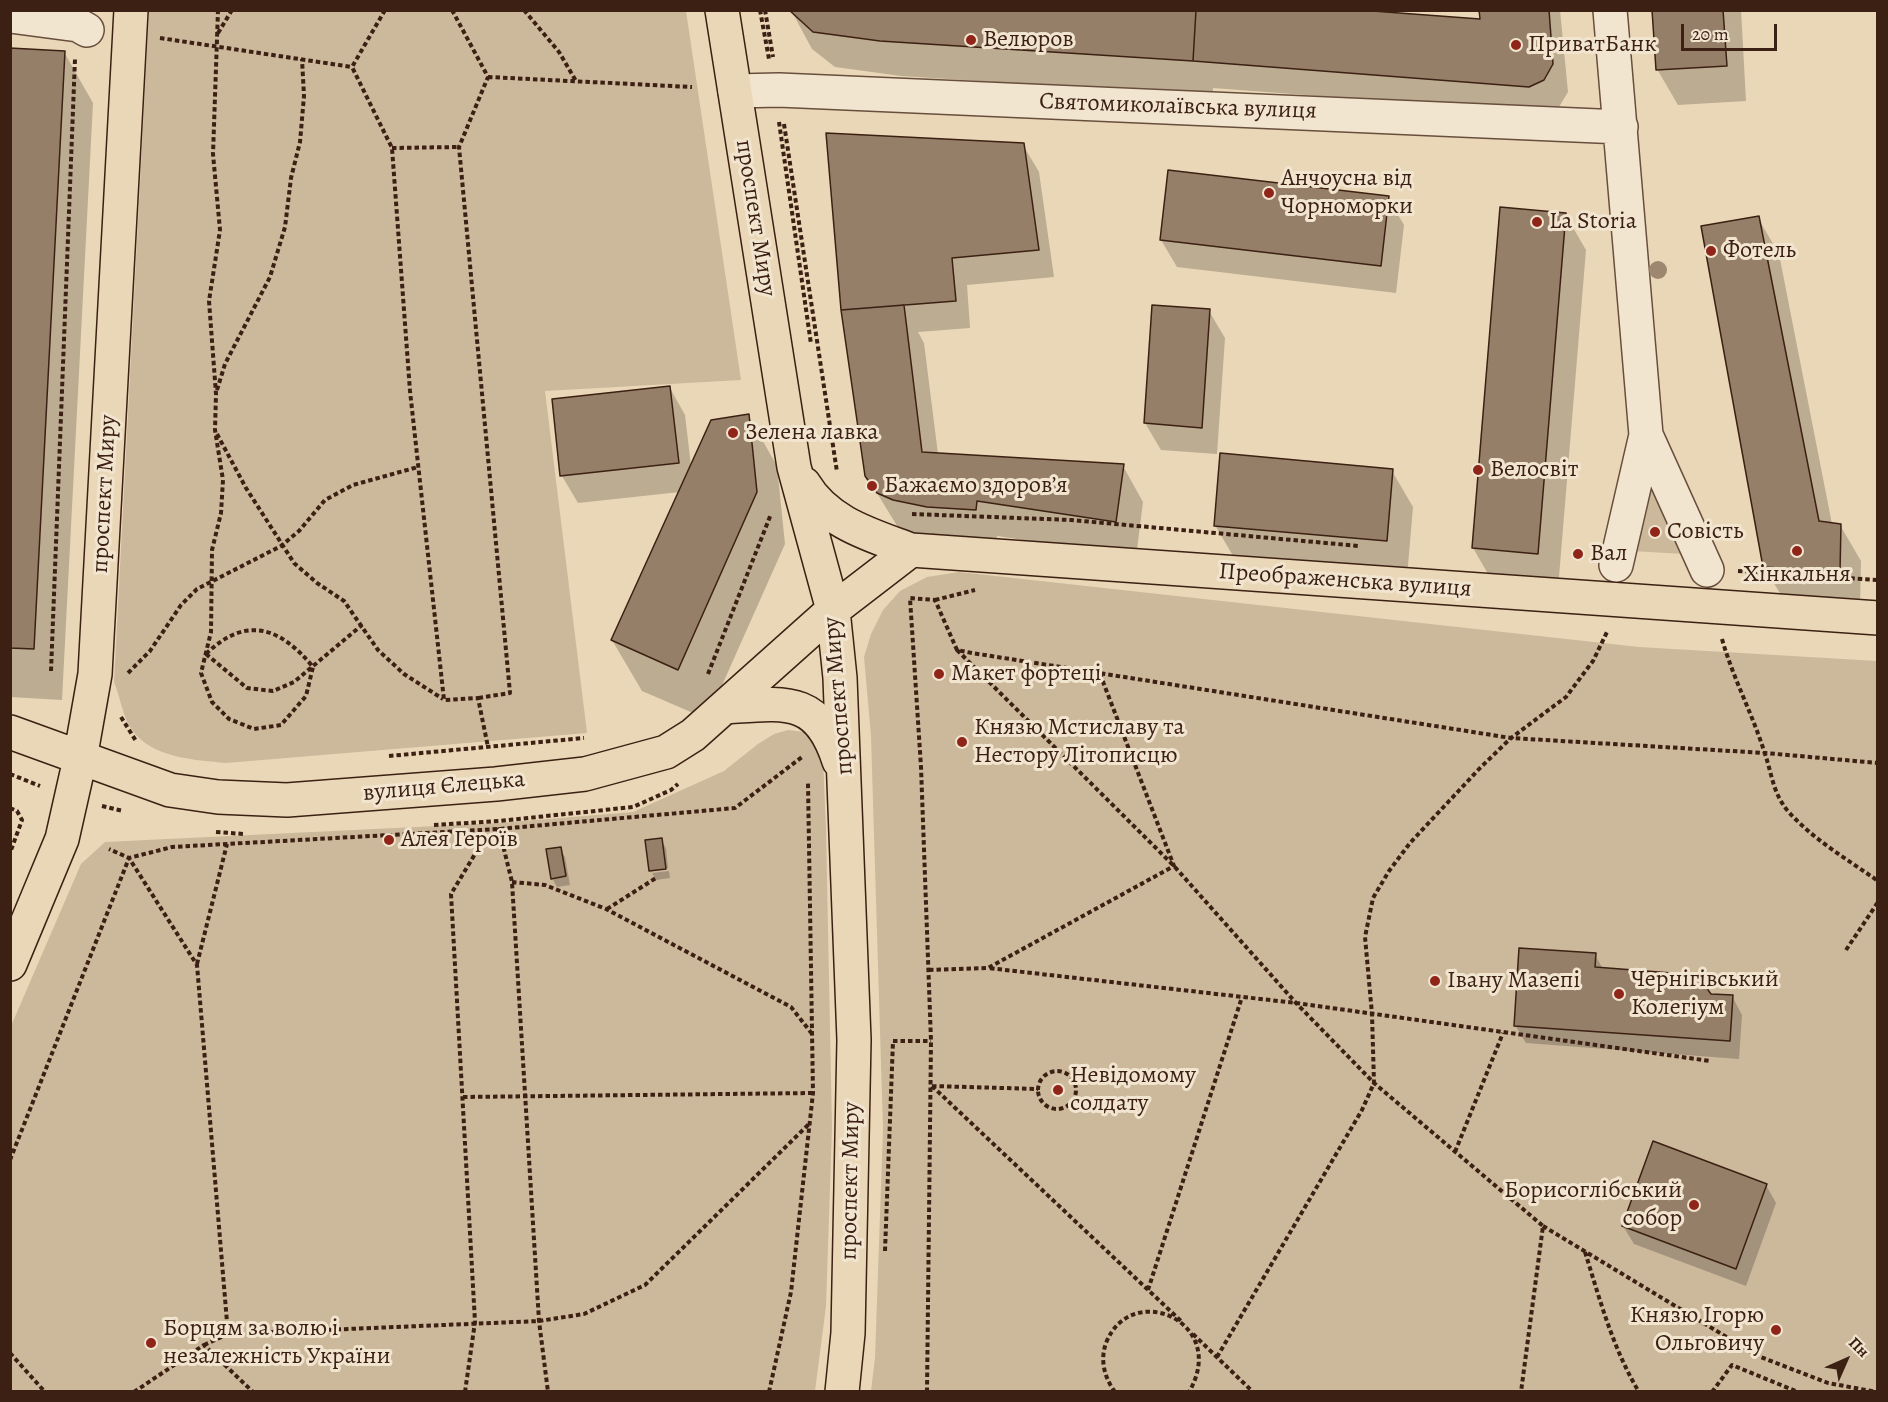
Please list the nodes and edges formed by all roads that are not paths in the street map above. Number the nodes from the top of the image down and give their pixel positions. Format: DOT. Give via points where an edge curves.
graph roads {
  1 [pos="722,10"];
  2 [pos="1610,10"];
  3 [pos="10,16"];
  4 [pos="140,23"];
  5 [pos="82,27"];
  6 [pos="735,91"];
  7 [pos="1621,127"];
  8 [pos="1646,435"];
  9 [pos="794,467"];
  10 [pos="915,530"];
  11 [pos="1616,565"];
  12 [pos="1707,570"];
  13 [pos="833,610"];
  14 [pos="1878,618"];
  15 [pos="725,707"];
  16 [pos="10,732"];
  17 [pos="80,759"];
  18 [pos="846,785"];
  19 [pos="10,964"];
  20 [pos="842,1392"];
  1 -- 6 [label="main road, проспект Миру"];
  2 -- 7 [label="street"];
  3 -- 5 [label="street"];
  4 -- 17 [label="main road, проспект Миру" via="95,674"];
  6 -- 7 [label="street, Святомиколаївська вулиця"];
  6 -- 9 [label="main road, проспект Миру"];
  7 -- 8 [label="street"];
  8 -- 11 [label="street"];
  8 -- 12 [label="street"];
  9 -- 10 [label="main road, Преображенська вулиця" via="812,497 838,521"];
  9 -- 13 [label="main road, проспект Миру"];
  10 -- 13 [label="main road"];
  10 -- 14 [label="main road, Преображенська вулиця"];
  13 -- 15 [label="main road, вулиця Єлецька"];
  13 -- 18 [label="main road, проспект Миру"];
  15 -- 17 [label="main road, вулиця Єлецька" via="666,752 585,774 485,785 287,800 218,797 170,790"];
  15 -- 18 [label="main road" via="790,706 816,717 831,736"];
  16 -- 17 [label="main road, вулиця Єлецька"];
  17 -- 19 [label="main road, проспект Миру" via="62,839"];
  18 -- 20 [label="main road, проспект Миру" via="854,1040 848,1333"];
}
